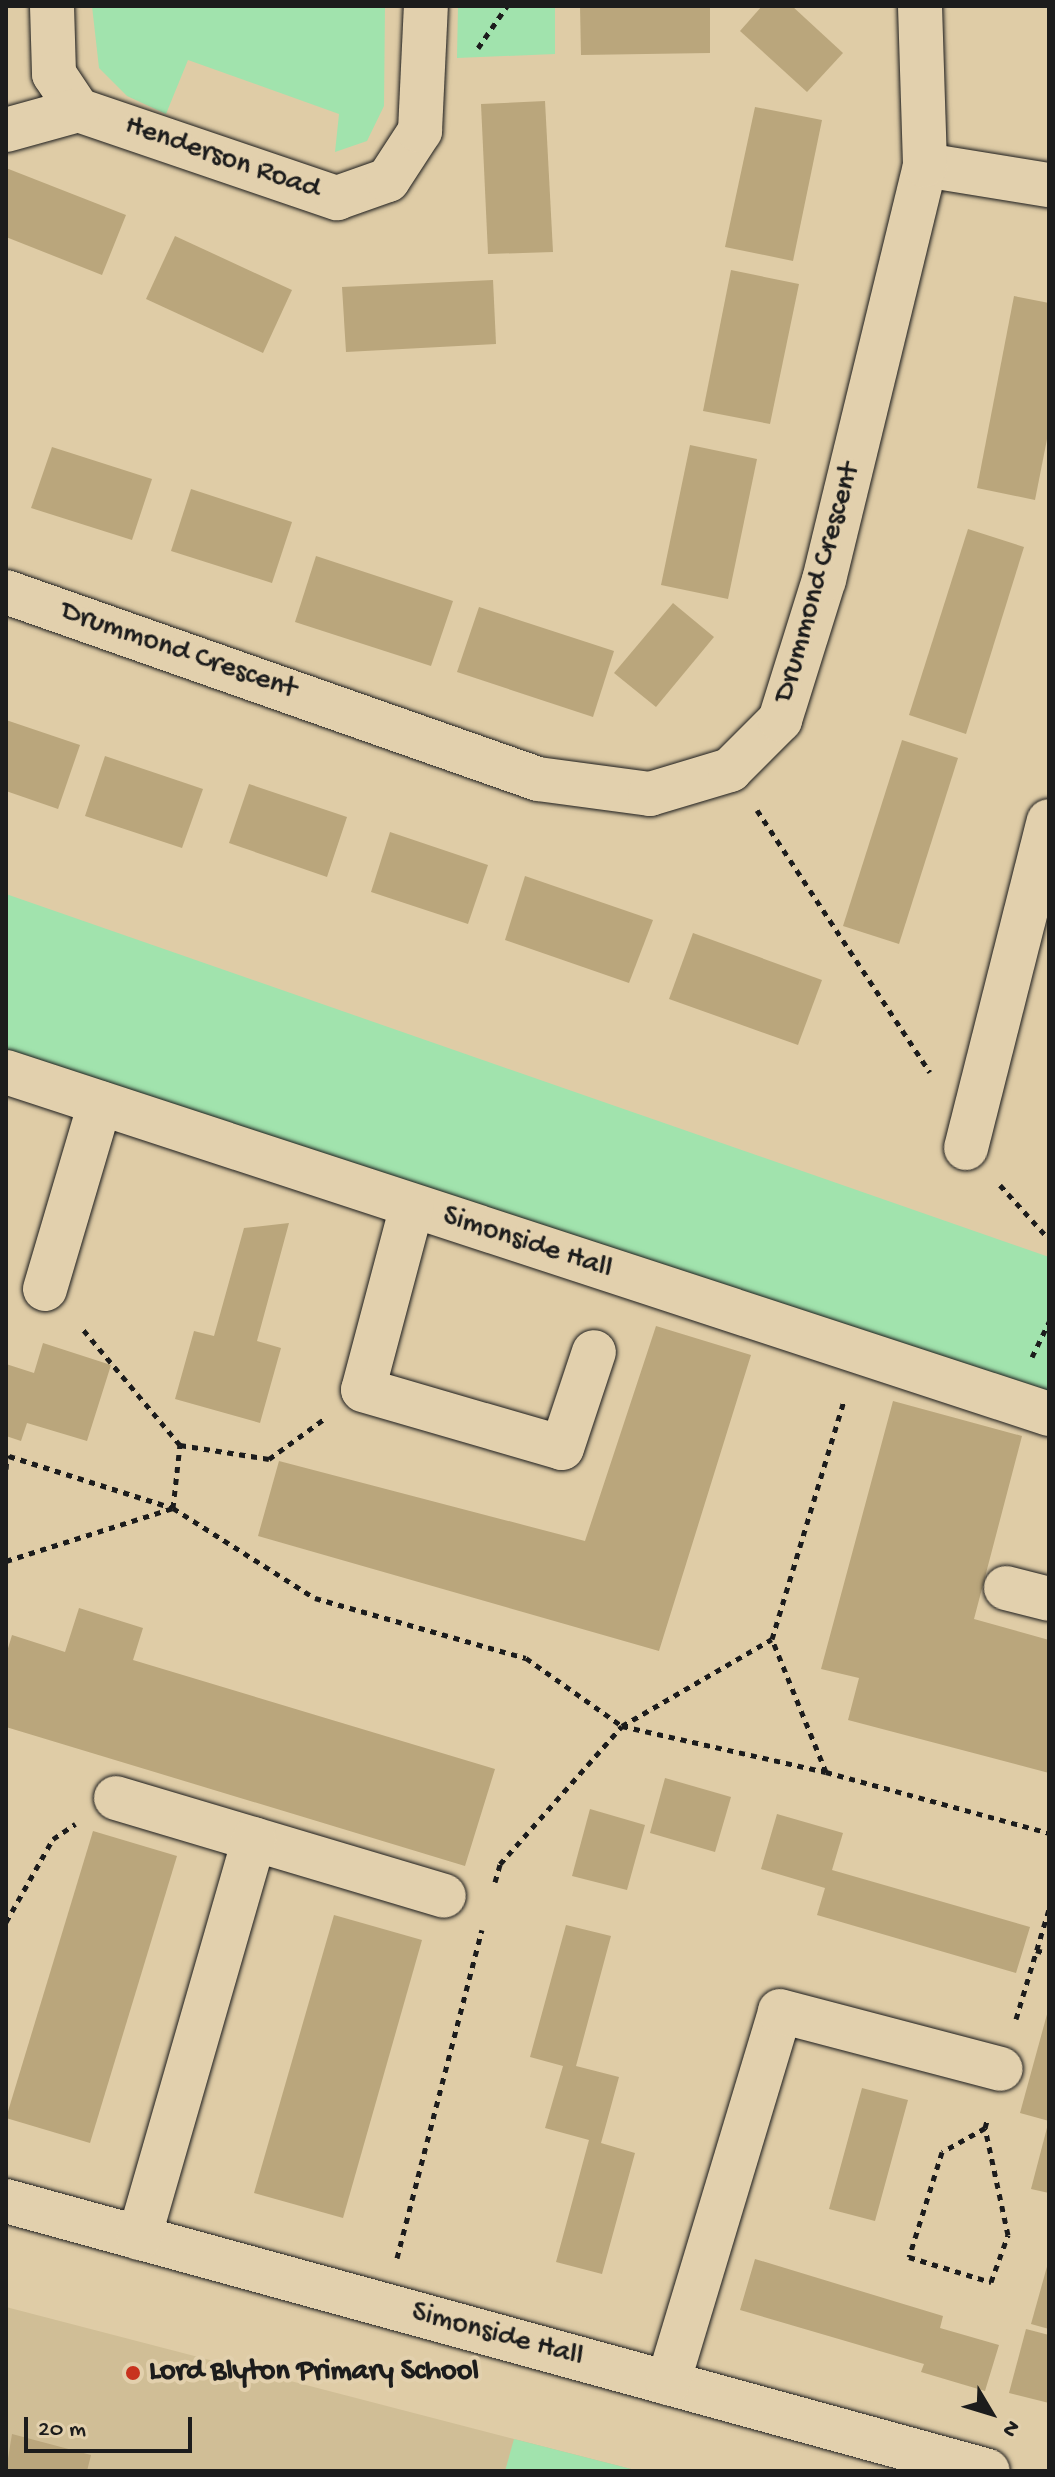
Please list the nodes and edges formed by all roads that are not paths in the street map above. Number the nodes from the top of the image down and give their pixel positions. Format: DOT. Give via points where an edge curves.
graph roads {
  1 [pos="52,6"];
  2 [pos="426,6"];
  3 [pos="920,6"];
  4 [pos="78,110"];
  5 [pos="6,130"];
  6 [pos="925,165"];
  7 [pos="1049,185"];
  8 [pos="6,592"];
  9 [pos="1049,821"];
  10 [pos="6,1072"];
  11 [pos="100,1103"];
  12 [pos="966,1148"];
  13 [pos="412,1206"];
  14 [pos="45,1289"];
  15 [pos="594,1352"];
  16 [pos="1049,1414"];
  17 [pos="1006,1588"];
  18 [pos="1049,1599"];
  19 [pos="116,1798"];
  20 [pos="254,1839"];
  21 [pos="444,1896"];
  22 [pos="1001,2069"];
  23 [pos="6,2201"];
  24 [pos="139,2238"];
  25 [pos="668,2383"];
  26 [pos="988,2471"];
  1 -- 4 [label="street" via="54,74"];
  2 -- 4 [label="street, Henderson Road" via="420,131 388,180 337,198"];
  3 -- 6 [label="street, Drummond Crescent"];
  4 -- 5 [label="street"];
  6 -- 7 [label="street"];
  6 -- 8 [label="street, Drummond Crescent" via="824,580 780,720 730,770 650,794 538,779"];
  9 -- 12 [label="street"];
  10 -- 11 [label="street, Simonside Hall"];
  11 -- 13 [label="street, Simonside Hall"];
  11 -- 14 [label="street"];
  13 -- 15 [label="street" via="363,1390 562,1448"];
  13 -- 16 [label="street, Simonside Hall"];
  17 -- 18 [label="street"];
  19 -- 20 [label="street"];
  20 -- 21 [label="street"];
  20 -- 24 [label="street"];
  22 -- 25 [label="street" via="780,2011"];
  23 -- 24 [label="street, Simonside Hall"];
  24 -- 25 [label="street, Simonside Hall"];
  25 -- 26 [label="street, Simonside Hall"];
}
